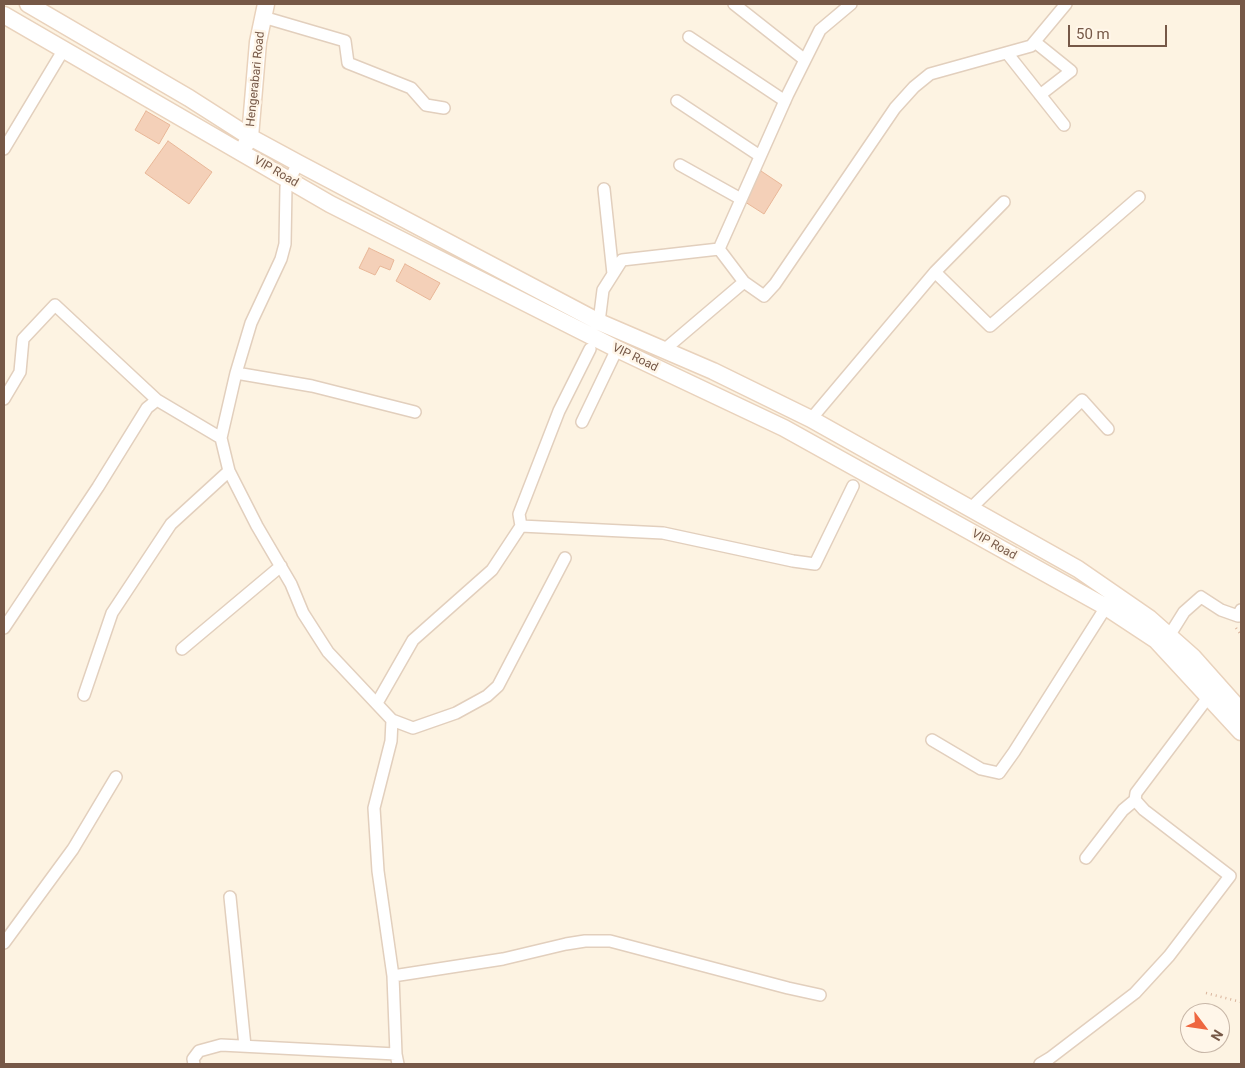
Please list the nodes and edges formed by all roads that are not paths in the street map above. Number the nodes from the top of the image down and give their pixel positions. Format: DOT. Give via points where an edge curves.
graph roads {
  1 [pos="28,4"];
  2 [pos="734,4"];
  3 [pos="851,4"];
  4 [pos="1066,4"];
  5 [pos="264,10"];
  6 [pos="4,15"];
  7 [pos="689,37"];
  8 [pos="1035,42"];
  9 [pos="64,49"];
  10 [pos="1007,53"];
  11 [pos="805,60"];
  12 [pos="1040,95"];
  13 [pos="677,101"];
  14 [pos="784,101"];
  15 [pos="444,108"];
  16 [pos="1064,125"];
  17 [pos="250,137"];
  18 [pos="4,149"];
  19 [pos="242,152"];
  20 [pos="760,156"];
  21 [pos="298,163"];
  22 [pos="680,165"];
  23 [pos="289,180"];
  24 [pos="604,189"];
  25 [pos="1140,197"];
  26 [pos="741,199"];
  27 [pos="1004,202"];
  28 [pos="719,249"];
  29 [pos="935,272"];
  30 [pos="613,274"];
  31 [pos="744,282"];
  32 [pos="600,322"];
  33 [pos="590,349"];
  34 [pos="617,349"];
  35 [pos="664,350"];
  36 [pos="236,373"];
  37 [pos="4,399"];
  38 [pos="157,400"];
  39 [pos="415,412"];
  40 [pos="811,419"];
  41 [pos="582,422"];
  42 [pos="1108,429"];
  43 [pos="221,438"];
  44 [pos="229,471"];
  45 [pos="853,486"];
  46 [pos="970,509"];
  47 [pos="521,526"];
  48 [pos="565,558"];
  49 [pos="281,566"];
  50 [pos="1106,606"];
  51 [pos="1241,610"];
  52 [pos="4,628"];
  53 [pos="1169,636"];
  54 [pos="182,649"];
  55 [pos="84,695"];
  56 [pos="1209,696"];
  57 [pos="377,704"];
  58 [pos="1237,713"];
  59 [pos="392,720"];
  60 [pos="1241,732"];
  61 [pos="932,740"];
  62 [pos="116,777"];
  63 [pos="1135,800"];
  64 [pos="1086,858"];
  65 [pos="230,897"];
  66 [pos="5,938"];
  67 [pos="393,976"];
  68 [pos="820,995"];
  69 [pos="245,1046"];
  70 [pos="397,1059"];
  71 [pos="194,1064"];
  72 [pos="1040,1064"];
  1 -- 17 [label="main road, VIP Road"];
  2 -- 11 [label="street"];
  3 -- 11 [label="street" via="820,30"];
  4 -- 8 [label="street"];
  5 -- 15 [label="street" via="345,41 348,63 411,88 426,104"];
  5 -- 17 [label="main road, Hengerabari Road"];
  6 -- 9 [label="main road, VIP Road"];
  7 -- 14 [label="street"];
  8 -- 10 [label="street"];
  8 -- 12 [label="street" via="1070,71"];
  9 -- 18 [label="street"];
  9 -- 19 [label="main road, VIP Road"];
  10 -- 12 [label="street"];
  10 -- 31 [label="street" via="930,74 914,86 895,108 775,284 764,296"];
  11 -- 14 [label="street"];
  12 -- 16 [label="street"];
  13 -- 20 [label="street"];
  14 -- 20 [label="street"];
  17 -- 19 [label="main road, Hengerabari Road"];
  17 -- 21 [label="main road, VIP Road"];
  19 -- 23 [label="main road, VIP Road"];
  20 -- 26 [label="street"];
  21 -- 23 [label="street"];
  21 -- 32 [label="main road, VIP Road"];
  22 -- 26 [label="street"];
  23 -- 34 [label="main road, VIP Road" via="330,204"];
  23 -- 36 [label="street" via="281,260 251,323"];
  24 -- 30 [label="street"];
  25 -- 29 [label="street" via="990,326"];
  26 -- 28 [label="street"];
  27 -- 29 [label="street"];
  28 -- 30 [label="street" via="622,260"];
  28 -- 31 [label="street"];
  29 -- 40 [label="street"];
  30 -- 32 [label="street" via="603,290"];
  31 -- 35 [label="street"];
  32 -- 35 [label="main road, VIP Road"];
  33 -- 47 [label="street" via="559,411 519,514"];
  34 -- 41 [label="street"];
  34 -- 50 [label="main road, VIP Road" via="784,428"];
  35 -- 40 [label="main road, VIP Road"];
  36 -- 39 [label="street" via="312,386"];
  36 -- 43 [label="street"];
  37 -- 38 [label="street" via="20,372 23,338 55,306"];
  38 -- 43 [label="street"];
  38 -- 52 [label="street" via="147,408"];
  40 -- 46 [label="main road, VIP Road"];
  42 -- 46 [label="street" via="1082,400"];
  43 -- 44 [label="street"];
  44 -- 49 [label="street"];
  44 -- 55 [label="street" via="171,524 112,613"];
  45 -- 47 [label="street" via="815,564 663,534"];
  46 -- 53 [label="main road, VIP Road" via="1078,569 1149,618"];
  47 -- 57 [label="street" via="492,570 413,640"];
  48 -- 59 [label="street" via="498,686 487,696 456,712 412,728"];
  49 -- 54 [label="street"];
  49 -- 57 [label="street" via="303,613 328,652"];
  50 -- 56 [label="main road, VIP Road" via="1156,640"];
  50 -- 61 [label="street" via="1014,752 998,772 981,769"];
  51 -- 53 [label="street" via="1238,616 1201,597 1184,612"];
  53 -- 58 [label="main road, VIP Road" via="1193,657"];
  56 -- 58 [label="main road, VIP Road"];
  56 -- 63 [label="street" via="1136,793"];
  57 -- 59 [label="street"];
  58 -- 60 [label="main road, VIP Road"];
  59 -- 67 [label="street" via="391,741 374,808 378,871"];
  62 -- 66 [label="street" via="73,849"];
  63 -- 64 [label="street" via="1123,810"];
  63 -- 72 [label="street" via="1230,876 1169,956 1135,993"];
  65 -- 69 [label="street"];
  67 -- 68 [label="street" via="566,944 610,941"];
  67 -- 70 [label="street"];
  69 -- 70 [label="street"];
  69 -- 71 [label="street" via="221,1045 199,1051"];
}
